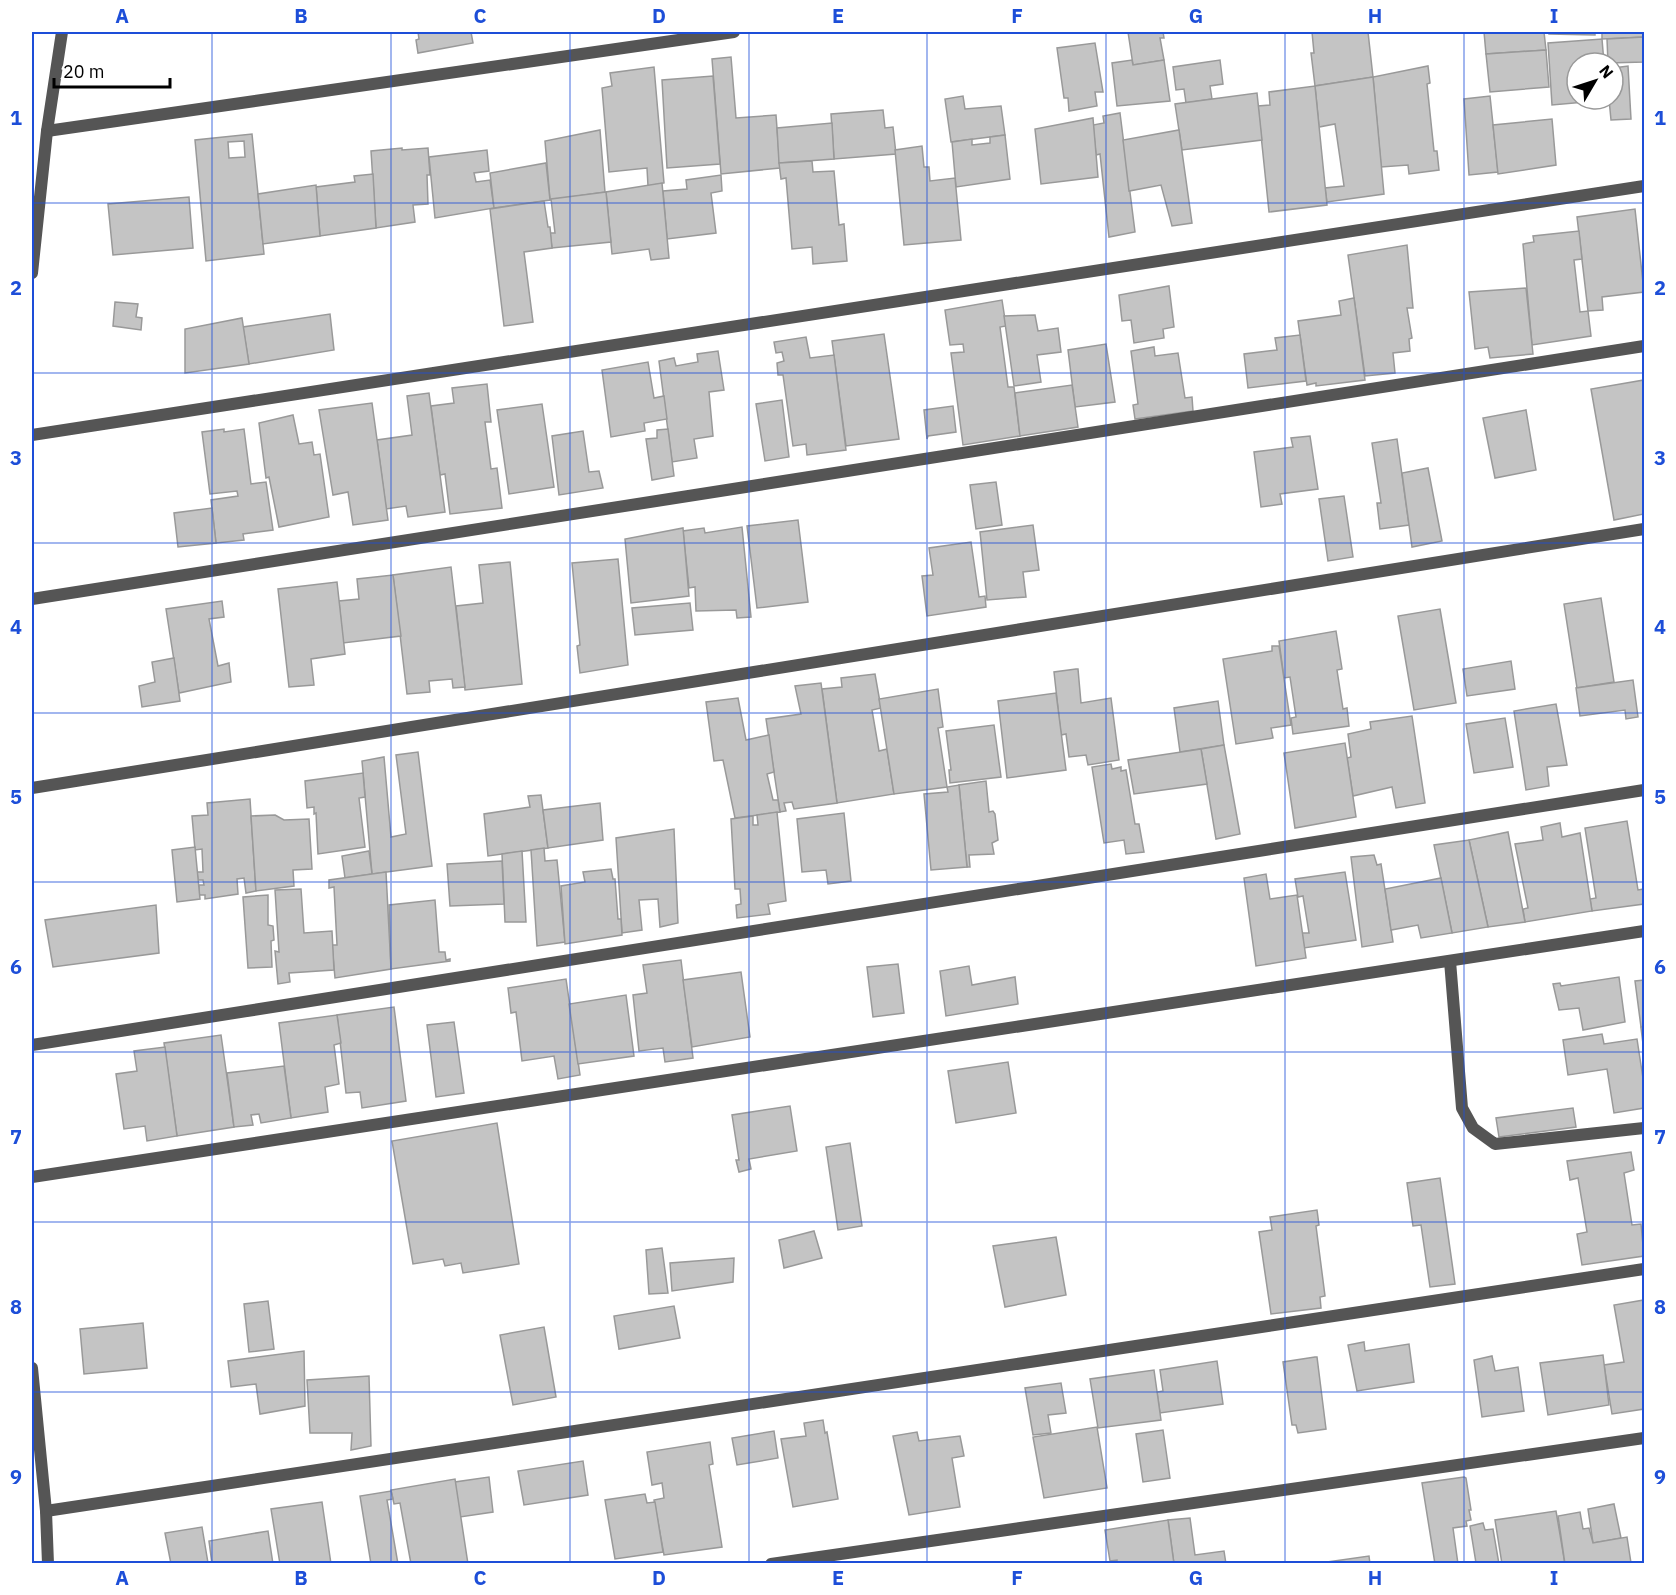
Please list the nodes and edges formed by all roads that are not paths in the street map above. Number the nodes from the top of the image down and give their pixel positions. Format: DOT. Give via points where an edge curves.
graph roads {
  1 [pos="62,32"];
  2 [pos="734,32"];
  3 [pos="47,131"];
  4 [pos="1644,186"];
  5 [pos="32,273"];
  6 [pos="1644,346"];
  7 [pos="32,435"];
  8 [pos="1644,528"];
  9 [pos="32,599"];
  10 [pos="32,788"];
  11 [pos="1644,790"];
  12 [pos="1644,931"];
  13 [pos="1450,961"];
  14 [pos="32,1045"];
  15 [pos="1644,1128"];
  16 [pos="32,1177"];
  17 [pos="1644,1269"];
  18 [pos="32,1368"];
  19 [pos="1644,1438"];
  20 [pos="46,1510"];
  21 [pos="48,1563"];
  22 [pos="771,1563"];
  1 -- 3 [label="street"];
  2 -- 3 [label="street"];
  3 -- 5 [label="street"];
  4 -- 7 [label="street"];
  6 -- 9 [label="street"];
  8 -- 10 [label="street"];
  11 -- 14 [label="street"];
  12 -- 13 [label="street"];
  13 -- 15 [label="street" via="1462,1108 1473,1128 1495,1144"];
  13 -- 16 [label="street"];
  17 -- 20 [label="street"];
  18 -- 20 [label="street"];
  19 -- 22 [label="street"];
  20 -- 21 [label="street"];
}
